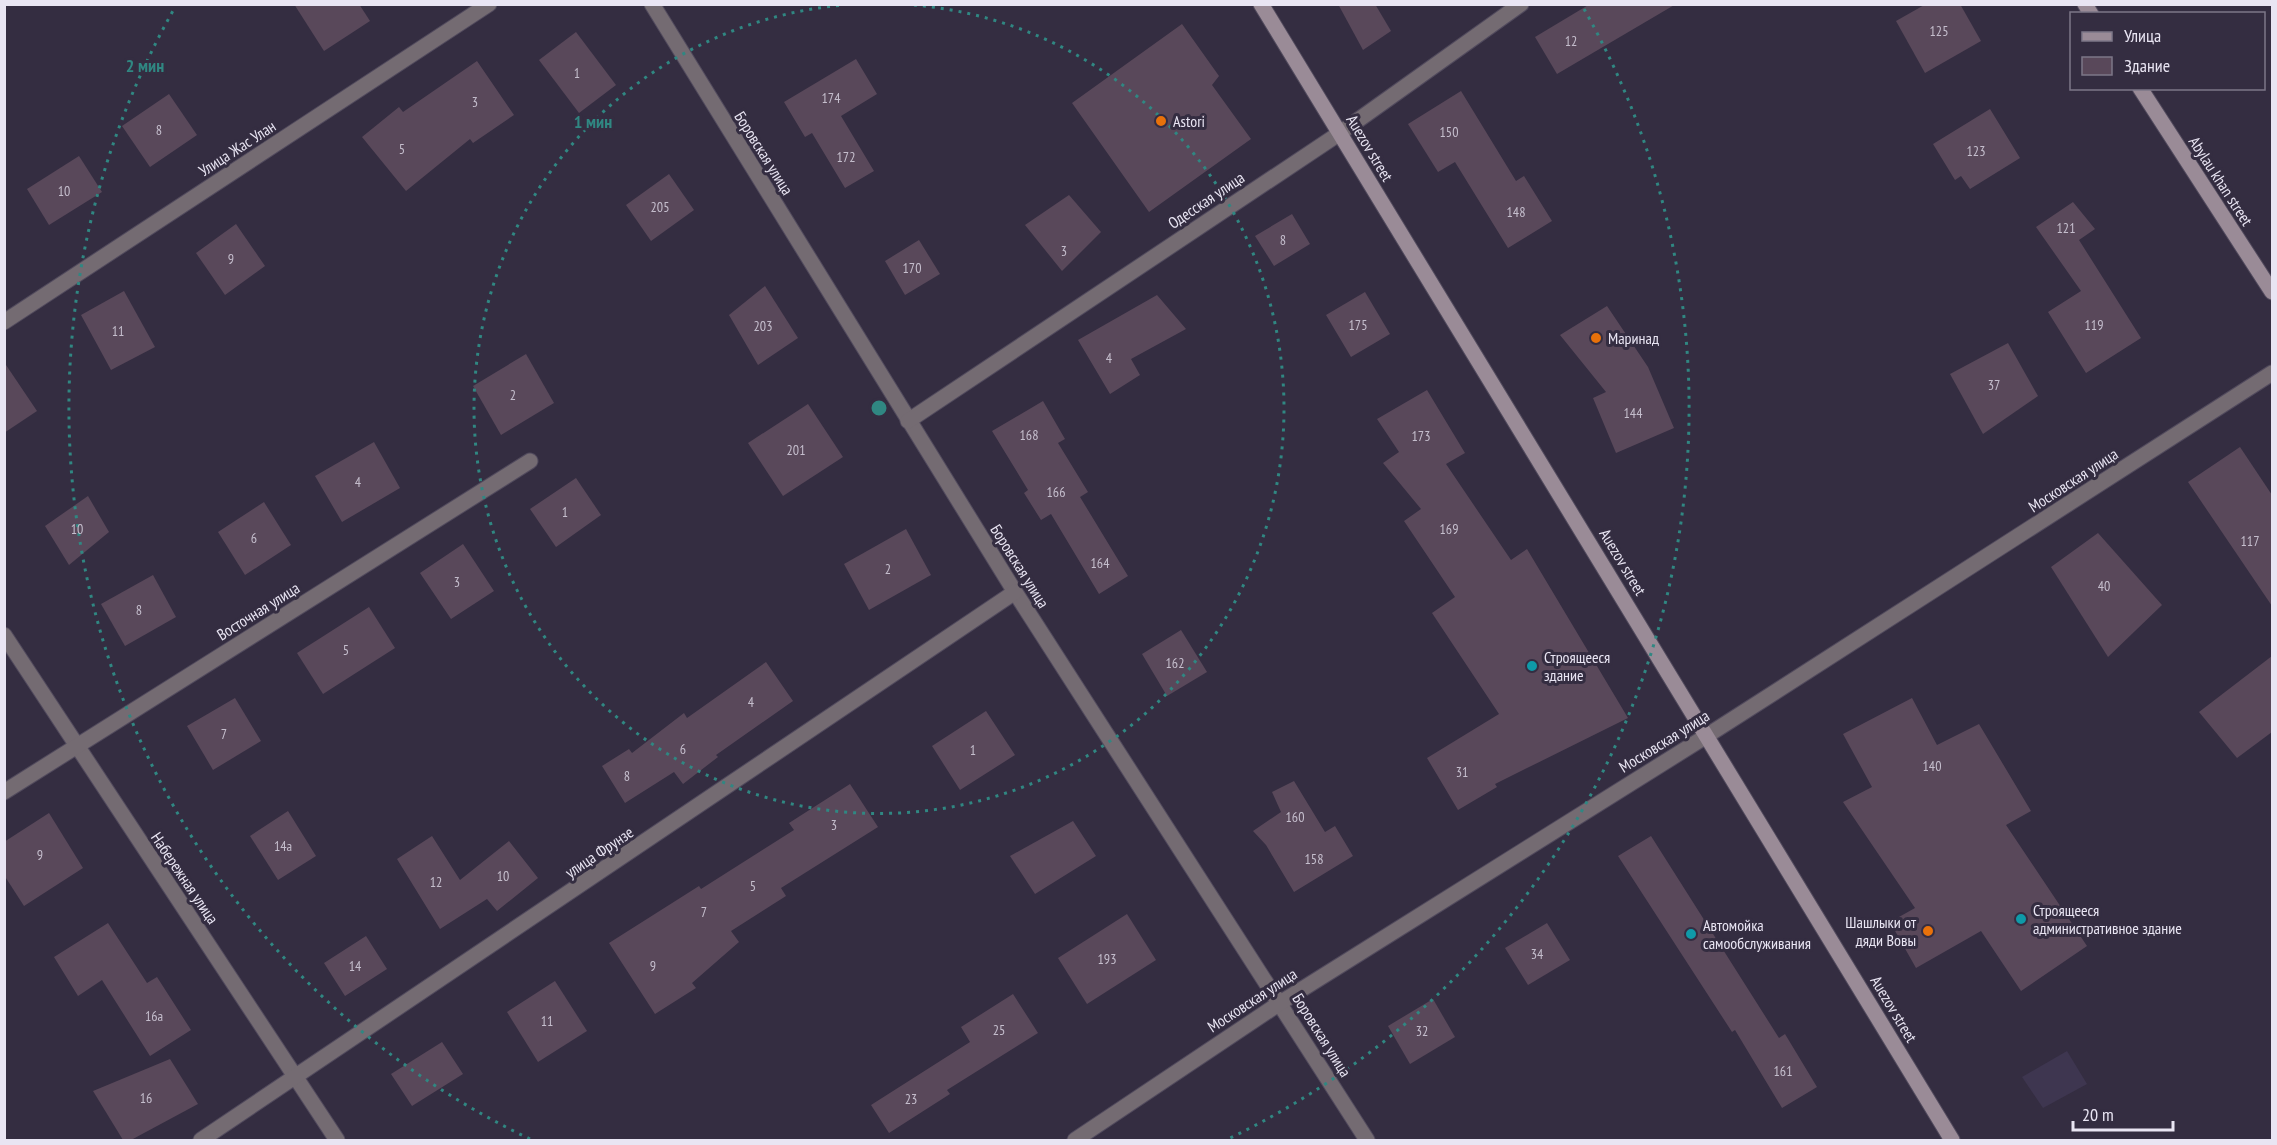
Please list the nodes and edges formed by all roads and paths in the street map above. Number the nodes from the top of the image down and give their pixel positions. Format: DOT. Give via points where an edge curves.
graph roads {
  1 [pos="489,4"];
  2 [pos="652,4"];
  3 [pos="1261,4"];
  4 [pos="1521,4"];
  5 [pos="2141,90"];
  6 [pos="1340,133"];
  7 [pos="2272,292"];
  8 [pos="4,322"];
  9 [pos="2272,373"];
  10 [pos="908,421"];
  11 [pos="530,461"];
  12 [pos="1015,592"];
  13 [pos="4,635"];
  14 [pos="1708,735"];
  15 [pos="76,747"];
  16 [pos="4,792"];
  17 [pos="1280,1002"];
  18 [pos="297,1078"];
  19 [pos="201,1140"];
  20 [pos="337,1140"];
  21 [pos="1075,1140"];
  22 [pos="1367,1140"];
  23 [pos="1952,1140"];
  1 -- 8 [label="street, Улица Жас Улан"];
  2 -- 10 [label="street, Боровская улица"];
  3 -- 6 [label="main road, Auezov street"];
  4 -- 6 [label="street, Одесская улица"];
  5 -- 7 [label="main road, Abylau khan street"];
  6 -- 10 [label="street, Одесская улица"];
  6 -- 14 [label="main road, Auezov street"];
  9 -- 14 [label="street, Московская улица"];
  10 -- 12 [label="street, Боровская улица"];
  11 -- 15 [label="street, Восточная улица"];
  12 -- 17 [label="street, Боровская улица"];
  12 -- 18 [label="street, улица Фрунзе"];
  13 -- 15 [label="street, Набережная улица"];
  14 -- 17 [label="street, Московская улица"];
  14 -- 23 [label="main road, Auezov street"];
  15 -- 16 [label="street, Восточная улица"];
  15 -- 18 [label="street, Набережная улица"];
  17 -- 21 [label="street, Московская улица"];
  17 -- 22 [label="street, Боровская улица"];
  18 -- 19 [label="street, улица Фрунзе"];
  18 -- 20 [label="street, Набережная улица"];
}
